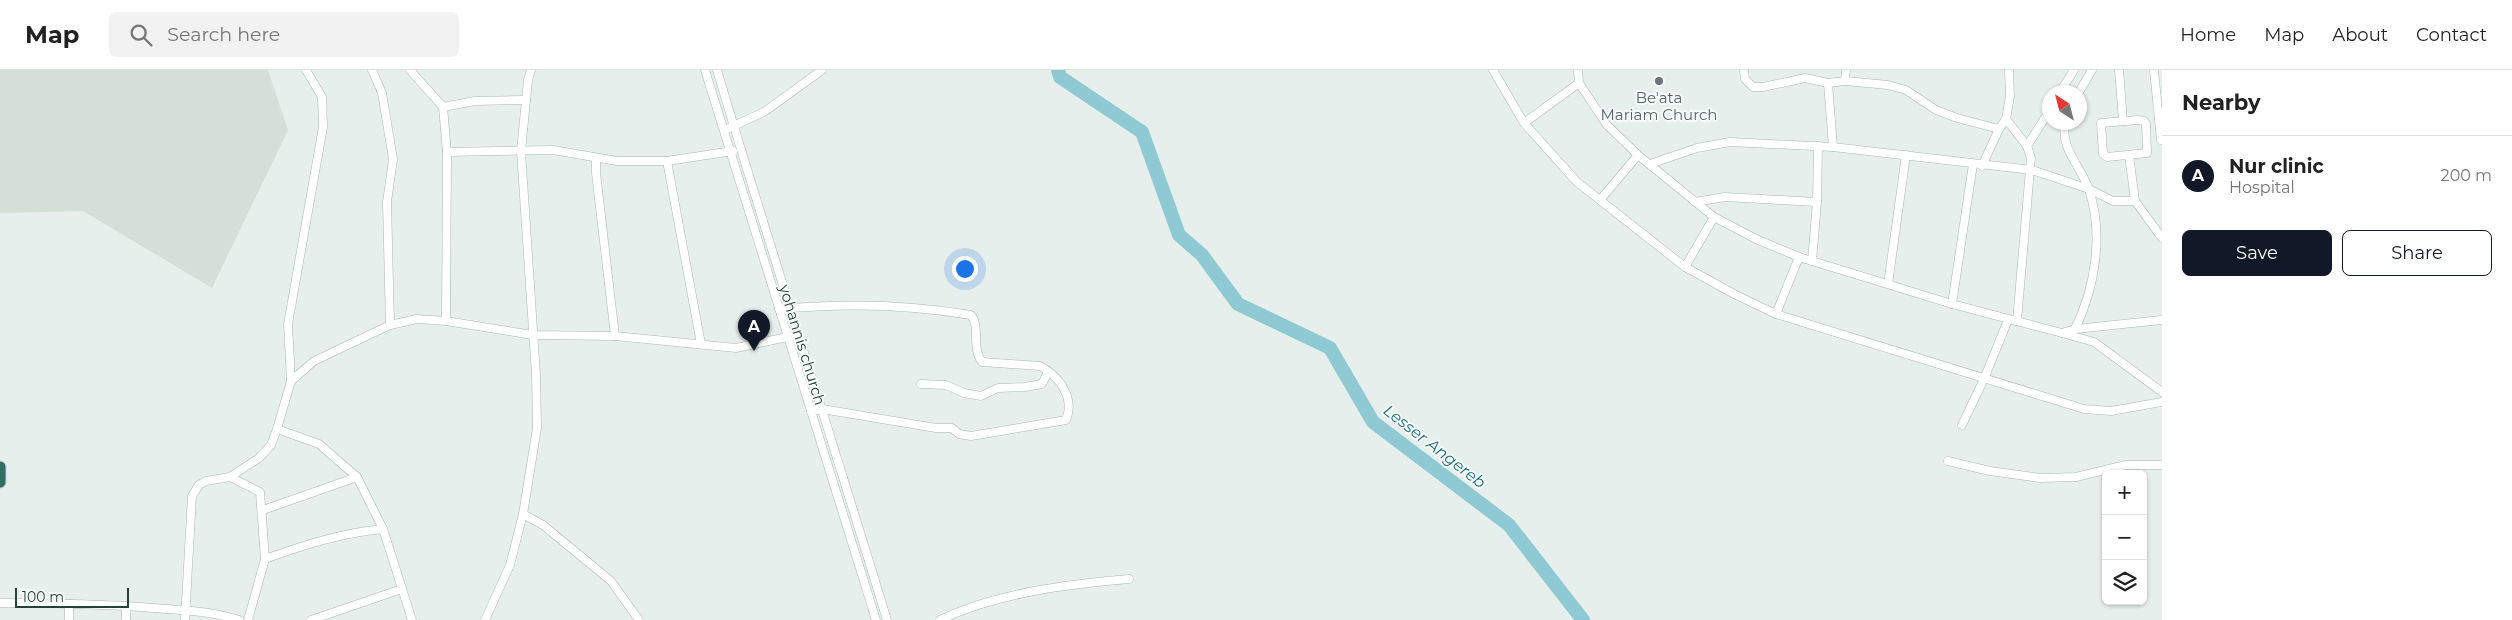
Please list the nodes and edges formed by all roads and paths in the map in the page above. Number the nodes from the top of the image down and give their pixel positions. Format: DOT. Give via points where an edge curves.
graph roads {
  1 [pos="306,70"];
  2 [pos="372,70"];
  3 [pos="410,70"];
  4 [pos="531,70"];
  5 [pos="705,70"];
  6 [pos="717,70"];
  7 [pos="822,70"];
  8 [pos="1493,70"];
  9 [pos="1577,70"];
  10 [pos="1744,70"];
  11 [pos="1846,70"];
  12 [pos="2009,70"];
  13 [pos="2074,70"];
  14 [pos="2092,70"];
  15 [pos="2119,70"];
  16 [pos="2154,70"];
  17 [pos="1805,74"];
  18 [pos="1845,81"];
  19 [pos="1579,83"];
  20 [pos="1828,83"];
  21 [pos="2064,85"];
  22 [pos="2083,85"];
  23 [pos="526,100"];
  24 [pos="443,106"];
  25 [pos="2006,119"];
  26 [pos="2123,121"];
  27 [pos="1524,123"];
  28 [pos="2042,123"];
  29 [pos="733,126"];
  30 [pos="723,129"];
  31 [pos="1999,129"];
  32 [pos="2065,130"];
  33 [pos="2162,140"];
  34 [pos="1818,146"];
  35 [pos="2027,146"];
  36 [pos="1833,147"];
  37 [pos="521,150"];
  38 [pos="740,150"];
  39 [pos="447,152"];
  40 [pos="729,152"];
  41 [pos="1638,155"];
  42 [pos="1906,155"];
  43 [pos="2129,155"];
  44 [pos="596,159"];
  45 [pos="667,161"];
  46 [pos="1650,164"];
  47 [pos="1973,164"];
  48 [pos="1982,166"];
  49 [pos="2032,170"];
  50 [pos="2089,189"];
  51 [pos="1600,200"];
  52 [pos="2135,201"];
  53 [pos="1695,202"];
  54 [pos="1817,202"];
  55 [pos="1714,217"];
  56 [pos="2162,238"];
  57 [pos="1799,257"];
  58 [pos="1812,261"];
  59 [pos="1685,267"];
  60 [pos="1888,284"];
  61 [pos="1952,304"];
  62 [pos="779,308"];
  63 [pos="791,308"];
  64 [pos="1776,314"];
  65 [pos="2008,320"];
  66 [pos="2162,320"];
  67 [pos="446,321"];
  68 [pos="2017,322"];
  69 [pos="390,325"];
  70 [pos="2075,329"];
  71 [pos="799,333"];
  72 [pos="2062,333"];
  73 [pos="533,335"];
  74 [pos="615,336"];
  75 [pos="788,337"];
  76 [pos="701,344"];
  77 [pos="1048,372"];
  78 [pos="1984,379"];
  79 [pos="291,381"];
  80 [pos="921,384"];
  81 [pos="2162,392"];
  82 [pos="2162,402"];
  83 [pos="822,409"];
  84 [pos="811,411"];
  85 [pos="1962,425"];
  86 [pos="276,429"];
  87 [pos="1948,462"];
  88 [pos="2162,465"];
  89 [pos="0,467"];
  90 [pos="230,477"];
  91 [pos="357,477"];
  92 [pos="0,482"];
  93 [pos="263,510"];
  94 [pos="523,514"];
  95 [pos="383,528"];
  96 [pos="265,559"];
  97 [pos="1129,579"];
  98 [pos="402,589"];
  99 [pos="0,603"];
  100 [pos="70,604"];
  101 [pos="126,606"];
  102 [pos="185,610"];
  103 [pos="886,616"];
  104 [pos="487,619"];
  105 [pos="69,620"];
  106 [pos="126,620"];
  107 [pos="185,620"];
  108 [pos="239,620"];
  109 [pos="248,620"];
  110 [pos="310,620"];
  111 [pos="412,620"];
  112 [pos="638,620"];
  113 [pos="876,620"];
  114 [pos="940,620"];
  1 -- 79 [label="street" via="322,97 323,127 288,324"];
  2 -- 69 [label="street" via="382,93 394,159 386,202"];
  3 -- 24 [label="street"];
  4 -- 23 [label="street"];
  5 -- 30 [label="street"];
  6 -- 29 [label="street, yohannis church"];
  7 -- 29 [label="street" via="764,112"];
  8 -- 27 [label="street"];
  9 -- 19 [label="street"];
  10 -- 17 [label="street" via="1744,79 1753,87"];
  11 -- 18 [label="street"];
  12 -- 25 [label="street" via="2010,96"];
  13 -- 21 [label="street"];
  14 -- 22 [label="street"];
  15 -- 26 [label="street"];
  16 -- 33 [label="street"];
  17 -- 20 [label="street"];
  18 -- 20 [label="street"];
  18 -- 31 [label="street" via="1906,90 1943,112"];
  19 -- 27 [label="street"];
  19 -- 41 [label="street" via="1607,125"];
  20 -- 36 [label="street"];
  23 -- 24 [label="street" via="475,101"];
  23 -- 37 [label="street"];
  24 -- 39 [label="street"];
  25 -- 31 [label="street"];
  25 -- 35 [label="street"];
  26 -- 43 [label="street" via="2144,121 2146,124 2147,153"];
  26 -- 43 [label="street" via="2101,124 2102,151 2107,157"];
  27 -- 51 [label="street" via="1577,182"];
  28 -- 35 [label="street"];
  29 -- 30 [label="street"];
  29 -- 38 [label="street, yohannis church"];
  30 -- 40 [label="street"];
  31 -- 48 [label="street"];
  32 -- 50 [label="street" via="2064,143"];
  34 -- 36 [label="street"];
  34 -- 46 [label="street" via="1730,142 1697,148"];
  34 -- 54 [label="street"];
  35 -- 49 [label="street"];
  36 -- 42 [label="street"];
  37 -- 39 [label="street"];
  37 -- 44 [label="street" via="553,150"];
  37 -- 73 [label="street"];
  38 -- 40 [label="street"];
  38 -- 63 [label="street, yohannis church"];
  39 -- 67 [label="street"];
  40 -- 45 [label="street"];
  40 -- 62 [label="street"];
  41 -- 46 [label="street"];
  41 -- 51 [label="street"];
  42 -- 47 [label="street"];
  42 -- 60 [label="street"];
  43 -- 52 [label="street"];
  44 -- 45 [label="street"];
  44 -- 74 [label="street"];
  45 -- 76 [label="street"];
  46 -- 53 [label="street"];
  47 -- 48 [label="street"];
  47 -- 61 [label="street"];
  48 -- 49 [label="street"];
  49 -- 50 [label="street"];
  49 -- 68 [label="street"];
  50 -- 52 [label="street" via="2113,201"];
  50 -- 70 [label="street" via="2096,243 2090,290"];
  51 -- 59 [label="street"];
  52 -- 56 [label="street"];
  53 -- 54 [label="street" via="1725,196"];
  53 -- 55 [label="street"];
  54 -- 58 [label="street"];
  55 -- 57 [label="street"];
  55 -- 59 [label="street"];
  57 -- 58 [label="street"];
  57 -- 64 [label="street"];
  58 -- 60 [label="street"];
  59 -- 64 [label="street"];
  60 -- 61 [label="street"];
  61 -- 65 [label="street"];
  62 -- 63 [label="street"];
  62 -- 75 [label="street"];
  63 -- 71 [label="street, yohannis church"];
  63 -- 77 [label="street" via="845,304 924,308 971,315 976,350 982,362 1040,366"];
  64 -- 78 [label="street"];
  65 -- 68 [label="street"];
  65 -- 78 [label="street"];
  66 -- 70 [label="street"];
  67 -- 69 [label="street" via="417,319"];
  67 -- 73 [label="street"];
  68 -- 72 [label="street"];
  69 -- 79 [label="street" via="314,361"];
  70 -- 72 [label="street"];
  71 -- 75 [label="street"];
  71 -- 83 [label="street, yohannis church"];
  72 -- 81 [label="street" via="2094,342"];
  73 -- 74 [label="street"];
  73 -- 94 [label="street" via="537,428"];
  74 -- 76 [label="street"];
  75 -- 76 [label="street" via="736,348"];
  75 -- 84 [label="street"];
  77 -- 80 [label="street" via="1042,384 998,388 981,396 946,385"];
  77 -- 83 [label="street" via="1069,399 1070,410 1066,420 965,436 952,428"];
  78 -- 82 [label="street" via="2084,409 2111,410"];
  78 -- 85 [label="street"];
  79 -- 86 [label="street"];
  83 -- 84 [label="street"];
  83 -- 103 [label="street, yohannis church"];
  84 -- 113 [label="street"];
  86 -- 90 [label="street" via="271,445 259,458"];
  86 -- 91 [label="street" via="319,444"];
  87 -- 88 [label="street" via="2040,478 2076,477 2126,465"];
  89 -- 92 [label="highway"];
  90 -- 93 [label="street" via="260,492"];
  90 -- 102 [label="street" via="206,481 192,496"];
  91 -- 93 [label="street"];
  91 -- 95 [label="street"];
  93 -- 96 [label="street"];
  94 -- 104 [label="street" via="510,565"];
  94 -- 112 [label="street" via="543,525 611,580"];
  95 -- 96 [label="street" via="314,541"];
  95 -- 98 [label="street"];
  96 -- 109 [label="street"];
  97 -- 114 [label="street" via="1066,585 969,609"];
  98 -- 110 [label="street"];
  98 -- 111 [label="street"];
  99 -- 100 [label="street"];
  100 -- 101 [label="street"];
  100 -- 105 [label="street"];
  101 -- 102 [label="street"];
  101 -- 106 [label="street"];
  102 -- 107 [label="street"];
  102 -- 108 [label="street" via="221,614"];
  103 -- 113 [label="street"];
}
